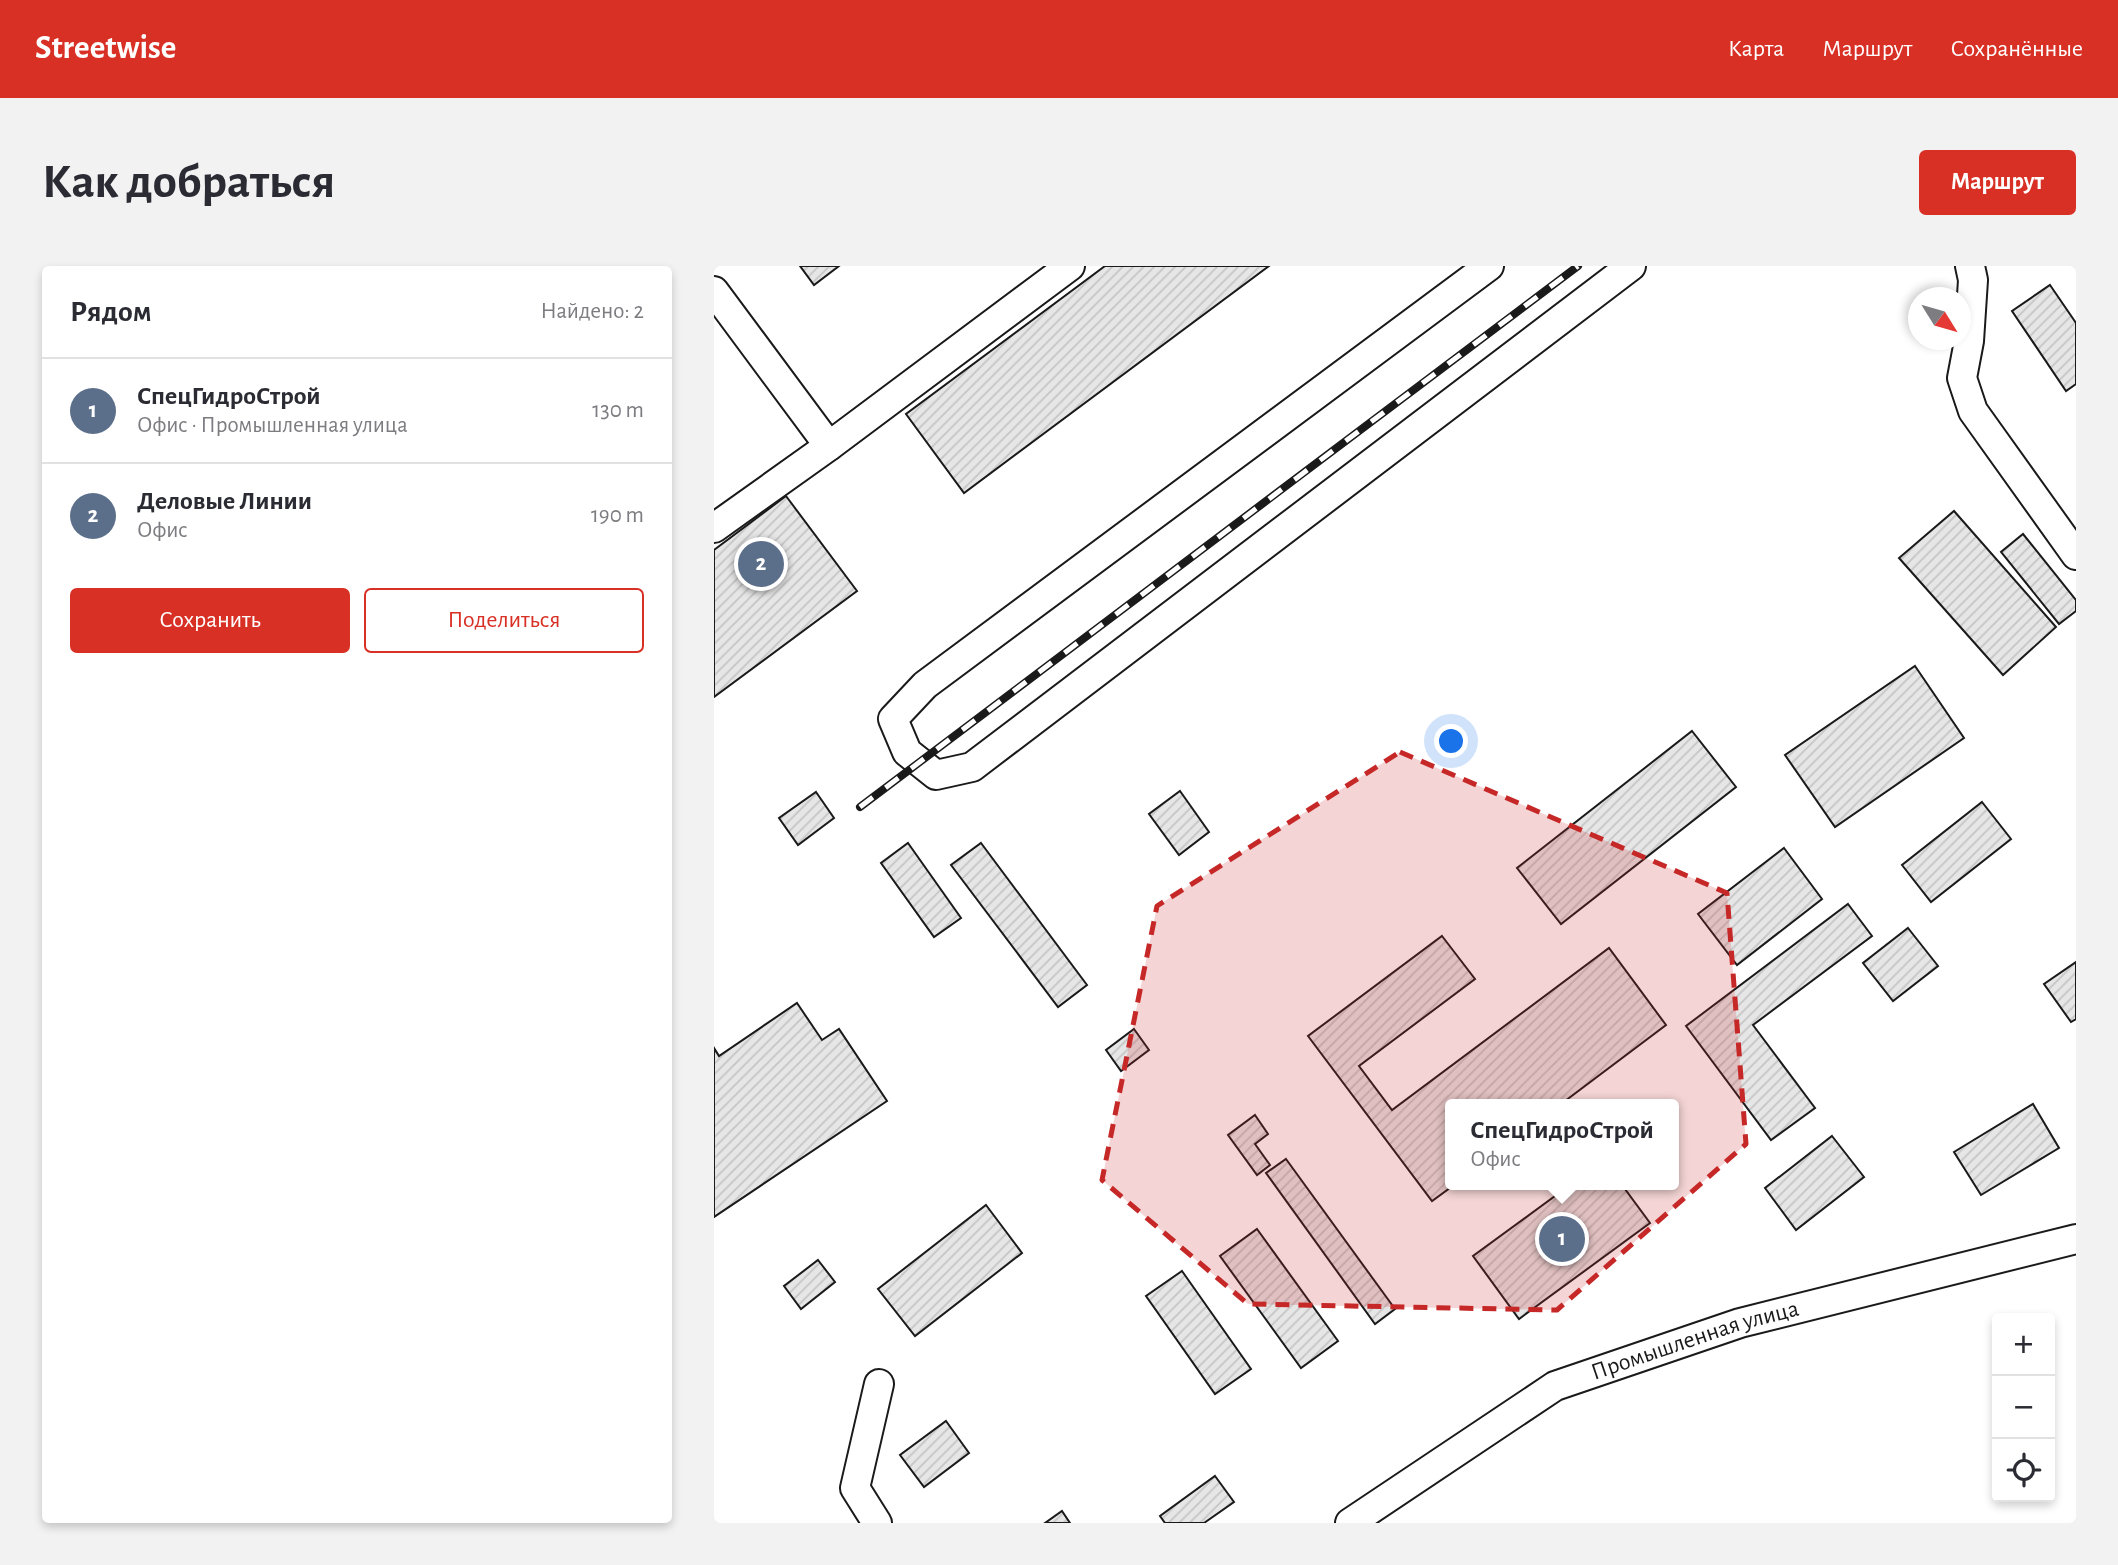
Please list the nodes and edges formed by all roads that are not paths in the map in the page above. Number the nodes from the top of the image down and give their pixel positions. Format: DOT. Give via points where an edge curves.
graph roads {
  1 [pos="1070,266"];
  2 [pos="1489,266"];
  3 [pos="1631,266"];
  4 [pos="1970,266"];
  5 [pos="714,291"];
  6 [pos="829,446"];
  7 [pos="714,528"];
  8 [pos="2076,555"];
  9 [pos="2076,1239"];
  10 [pos="879,1384"];
  11 [pos="877,1523"];
  12 [pos="1350,1523"];
  1 -- 6 [label="street"];
  2 -- 3 [label="street" via="925,685 894,719 908,752 936,775 972,767"];
  4 -- 8 [label="street" via="1970,329 1962,378 1973,411"];
  5 -- 6 [label="street"];
  6 -- 7 [label="street"];
  9 -- 12 [label="street, Промышленная улица" via="1740,1323 1555,1385"];
  10 -- 11 [label="street" via="855,1488"];
}
